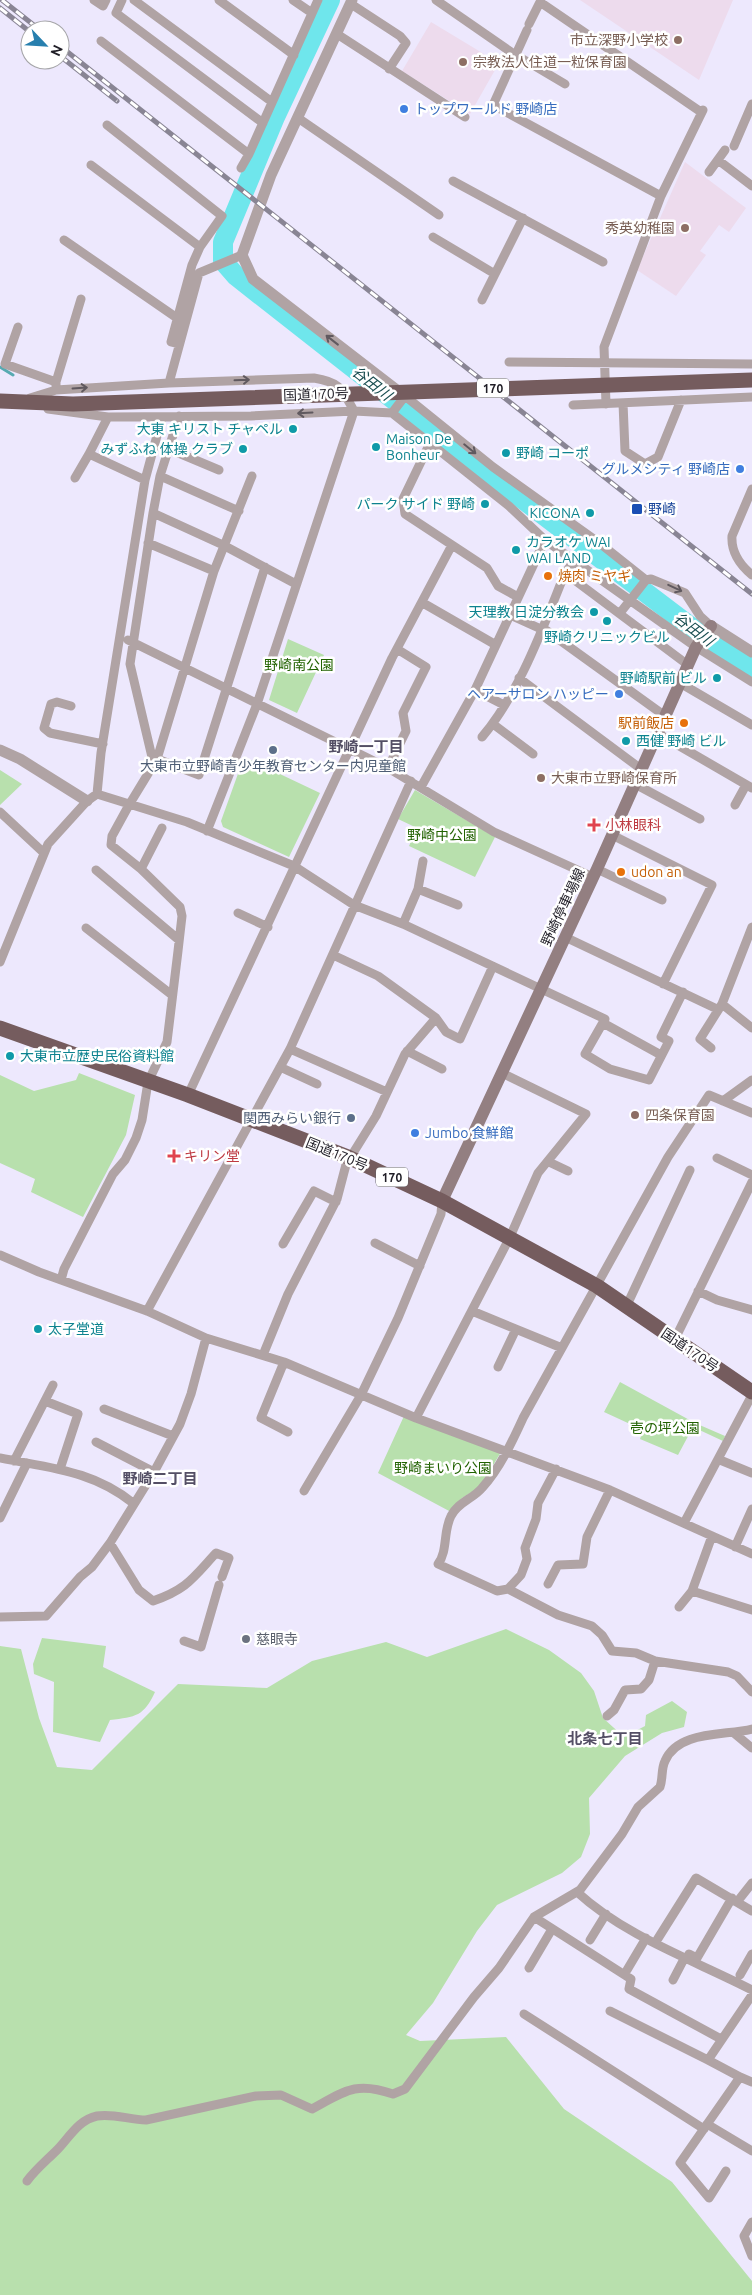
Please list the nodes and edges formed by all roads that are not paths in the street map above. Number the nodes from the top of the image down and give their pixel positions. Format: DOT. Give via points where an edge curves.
graph roads {
  1 [pos="94,0"];
  2 [pos="106,0"];
  3 [pos="122,0"];
  4 [pos="134,0"];
  5 [pos="220,0"];
  6 [pos="293,0"];
  7 [pos="318,0"];
  8 [pos="436,0"];
  9 [pos="540,1"];
  10 [pos="352,2"];
  11 [pos="312,13"];
  12 [pos="337,34"];
  13 [pos="101,41"];
  14 [pos="516,54"];
  15 [pos="294,55"];
  16 [pos="389,69"];
  17 [pos="565,84"];
  18 [pos="272,102"];
  19 [pos="752,104"];
  20 [pos="465,117"];
  21 [pos="298,118"];
  22 [pos="263,123"];
  23 [pos="107,125"];
  24 [pos="249,154"];
  25 [pos="718,160"];
  26 [pos="91,165"];
  27 [pos="241,168"];
  28 [pos="709,172"];
  29 [pos="453,181"];
  30 [pos="752,186"];
  31 [pos="661,196"];
  32 [pos="439,215"];
  33 [pos="523,218"];
  34 [pos="433,237"];
  35 [pos="64,240"];
  36 [pos="200,247"];
  37 [pos="242,255"];
  38 [pos="603,262"];
  39 [pos="495,274"];
  40 [pos="81,299"];
  41 [pos="482,300"];
  42 [pos="177,318"];
  43 [pos="18,327"];
  44 [pos="179,344"];
  45 [pos="508,362"];
  46 [pos="605,362"];
  47 [pos="752,364"];
  48 [pos="752,380"];
  49 [pos="169,383"];
  50 [pos="56,386"];
  51 [pos="405,396"];
  52 [pos="752,397"];
  53 [pos="681,400"];
  54 [pos="0,401"];
  55 [pos="16,403"];
  56 [pos="623,403"];
  57 [pos="606,404"];
  58 [pos="573,405"];
  59 [pos="354,411"];
  60 [pos="392,413"];
  61 [pos="179,416"];
  62 [pos="108,417"];
  63 [pos="162,417"];
  64 [pos="430,443"];
  65 [pos="169,449"];
  66 [pos="89,454"];
  67 [pos="219,470"];
  68 [pos="160,476"];
  69 [pos="252,476"];
  70 [pos="76,478"];
  71 [pos="145,480"];
  72 [pos="752,489"];
  73 [pos="238,511"];
  74 [pos="153,513"];
  75 [pos="545,540"];
  76 [pos="148,542"];
  77 [pos="452,545"];
  78 [pos="224,546"];
  79 [pos="575,560"];
  80 [pos="265,567"];
  81 [pos="214,571"];
  82 [pos="565,573"];
  83 [pos="752,575"];
  84 [pos="644,582"];
  85 [pos="296,584"];
  86 [pos="518,597"];
  87 [pos="633,597"];
  88 [pos="422,603"];
  89 [pos="620,613"];
  90 [pos="510,615"];
  91 [pos="542,628"];
  92 [pos="709,628"];
  93 [pos="121,637"];
  94 [pos="133,642"];
  95 [pos="496,646"];
  96 [pos="697,646"];
  97 [pos="397,649"];
  98 [pos="752,652"];
  99 [pos="688,665"];
  100 [pos="185,667"];
  101 [pos="519,678"];
  102 [pos="752,682"];
  103 [pos="680,683"];
  104 [pos="227,688"];
  105 [pos="475,690"];
  106 [pos="257,704"];
  107 [pos="504,705"];
  108 [pos="71,706"];
  109 [pos="665,716"];
  110 [pos="493,724"];
  111 [pos="752,725"];
  112 [pos="657,734"];
  113 [pos="482,737"];
  114 [pos="102,744"];
  115 [pos="0,750"];
  116 [pos="349,750"];
  117 [pos="533,754"];
  118 [pos="158,759"];
  119 [pos="388,768"];
  120 [pos="641,770"];
  121 [pos="411,781"];
  122 [pos="635,784"];
  123 [pos="421,787"];
  124 [pos="749,787"];
  125 [pos="97,794"];
  126 [pos="87,801"];
  127 [pos="129,805"];
  128 [pos="735,805"];
  129 [pos="0,812"];
  130 [pos="700,819"];
  131 [pos="162,828"];
  132 [pos="207,831"];
  133 [pos="612,835"];
  134 [pos="44,853"];
  135 [pos="423,861"];
  136 [pos="294,866"];
  137 [pos="141,869"];
  138 [pos="96,870"];
  139 [pos="595,873"];
  140 [pos="418,889"];
  141 [pos="662,900"];
  142 [pos="354,905"];
  143 [pos="458,905"];
  144 [pos="238,914"];
  145 [pos="403,924"];
  146 [pos="268,927"];
  147 [pos="752,927"];
  148 [pos="86,928"];
  149 [pos="565,937"];
  150 [pos="179,940"];
  151 [pos="749,942"];
  152 [pos="333,955"];
  153 [pos="0,962"];
  154 [pos="493,966"];
  155 [pos="663,984"];
  156 [pos="541,989"];
  157 [pos="683,992"];
  158 [pos="172,995"];
  159 [pos="719,1006"];
  160 [pos="436,1018"];
  161 [pos="604,1023"];
  162 [pos="0,1028"];
  163 [pos="752,1028"];
  164 [pos="712,1048"];
  165 [pos="290,1049"];
  166 [pos="407,1051"];
  167 [pos="661,1055"];
  168 [pos="280,1066"];
  169 [pos="442,1069"];
  170 [pos="502,1073"];
  171 [pos="752,1080"];
  172 [pos="148,1082"];
  173 [pos="317,1084"];
  174 [pos="387,1092"];
  175 [pos="188,1095"];
  176 [pos="723,1101"];
  177 [pos="752,1113"];
  178 [pos="250,1120"];
  179 [pos="349,1158"];
  180 [pos="717,1158"];
  181 [pos="549,1162"];
  182 [pos="690,1170"];
  183 [pos="568,1171"];
  184 [pos="752,1174"];
  185 [pos="752,1182"];
  186 [pos="442,1200"];
  187 [pos="336,1202"];
  188 [pos="510,1238"];
  189 [pos="375,1243"];
  190 [pos="283,1244"];
  191 [pos="0,1255"];
  192 [pos="420,1266"];
  193 [pos="61,1280"];
  194 [pos="597,1286"];
  195 [pos="698,1291"];
  196 [pos="627,1305"];
  197 [pos="752,1310"];
  198 [pos="147,1311"];
  199 [pos="472,1311"];
  200 [pos="516,1329"];
  201 [pos="206,1338"];
  202 [pos="674,1341"];
  203 [pos="562,1348"];
  204 [pos="263,1355"];
  205 [pos="284,1362"];
  206 [pos="498,1367"];
  207 [pos="53,1385"];
  208 [pos="361,1394"];
  209 [pos="752,1394"];
  210 [pos="45,1401"];
  211 [pos="104,1409"];
  212 [pos="416,1418"];
  213 [pos="288,1432"];
  214 [pos="173,1436"];
  215 [pos="96,1442"];
  216 [pos="508,1452"];
  217 [pos="0,1458"];
  218 [pos="720,1460"];
  219 [pos="14,1461"];
  220 [pos="27,1463"];
  221 [pos="60,1469"];
  222 [pos="556,1469"];
  223 [pos="154,1472"];
  224 [pos="752,1473"];
  225 [pos="610,1490"];
  226 [pos="304,1491"];
  227 [pos="133,1503"];
  228 [pos="752,1509"];
  229 [pos="0,1518"];
  230 [pos="684,1523"];
  231 [pos="712,1536"];
  232 [pos="110,1543"];
  233 [pos="735,1547"];
  234 [pos="752,1554"];
  235 [pos="548,1584"];
  236 [pos="508,1589"];
  237 [pos="692,1591"];
  238 [pos="679,1607"];
  239 [pos="752,1610"];
  240 [pos="0,1617"];
  241 [pos="184,1641"];
  242 [pos="655,1661"];
  243 [pos="752,1692"];
  244 [pos="607,1716"];
  245 [pos="752,1729"];
  246 [pos="734,1733"];
  247 [pos="752,1748"];
  248 [pos="752,1883"];
  249 [pos="577,1892"];
  250 [pos="585,1900"];
  251 [pos="735,1900"];
  252 [pos="752,1911"];
  253 [pos="606,1914"];
  254 [pos="534,1917"];
  255 [pos="552,1929"];
  256 [pos="646,1938"];
  257 [pos="590,1940"];
  258 [pos="657,1940"];
  259 [pos="752,1954"];
  260 [pos="685,1957"];
  261 [pos="529,1968"];
  262 [pos="627,1970"];
  263 [pos="740,1975"];
  264 [pos="673,1980"];
  265 [pos="752,1990"];
  266 [pos="752,1995"];
  267 [pos="610,2010"];
  268 [pos="524,2014"];
  269 [pos="721,2039"];
  270 [pos="708,2060"];
  271 [pos="740,2077"];
  272 [pos="752,2082"];
  273 [pos="706,2127"];
  274 [pos="752,2151"];
  275 [pos="726,2171"];
  276 [pos="27,2181"];
  277 [pos="752,2222"];
  278 [pos="752,2256"];
  1 -- 2 [label="street" via="103,6"];
  3 -- 22 [label="street" via="116,13"];
  4 -- 18 [label="street"];
  5 -- 15 [label="street"];
  6 -- 11 [label="street"];
  7 -- 11 [label="street"];
  8 -- 14 [label="street"];
  9 -- 14 [label="street"];
  9 -- 31 [label="street" via="702,111"];
  10 -- 12 [label="street"];
  10 -- 16 [label="street" via="406,43"];
  11 -- 15 [label="street"];
  12 -- 16 [label="street"];
  12 -- 21 [label="street"];
  13 -- 24 [label="street"];
  14 -- 17 [label="street"];
  14 -- 31 [label="street" via="493,105"];
  15 -- 18 [label="street"];
  16 -- 20 [label="street"];
  18 -- 22 [label="street"];
  19 -- 25 [label="street" via="729,148"];
  21 -- 32 [label="street"];
  21 -- 37 [label="street" via="271,175"];
  22 -- 24 [label="street"];
  23 -- 36 [label="street" via="222,216"];
  24 -- 27 [label="street"];
  25 -- 28 [label="street"];
  25 -- 30 [label="street"];
  26 -- 36 [label="street"];
  29 -- 33 [label="street"];
  31 -- 46 [label="street" via="604,347"];
  33 -- 38 [label="street"];
  33 -- 39 [label="street"];
  34 -- 39 [label="street"];
  35 -- 42 [label="street"];
  36 -- 42 [label="street"];
  37 -- 44 [label="street" via="199,273"];
  51 -- 37 [label="street, one-way" via="253,278"];
  39 -- 41 [label="street"];
  40 -- 50 [label="street"];
  42 -- 44 [label="street" via="171,342"];
  43 -- 50 [label="street" via="5,364"];
  44 -- 49 [label="street"];
  45 -- 46 [label="street"];
  46 -- 47 [label="street"];
  46 -- 57 [label="street"];
  48 -- 55 [label="highway, 国道170号 / 170" via="73,404"];
  50 -- 49 [label="street, one-way"];
  49 -- 59 [label="street, one-way" via="314,378 331,381 342,388"];
  50 -- 55 [label="street"];
  51 -- 60 [label="street"];
  51 -- 84 [label="street, one-way" via="493,467 602,545"];
  52 -- 53 [label="street"];
  53 -- 56 [label="street"];
  53 -- 56 [label="street" via="658,456 645,464 625,452"];
  54 -- 55 [label="highway, 国道170号 / 170"];
  55 -- 62 [label="street"];
  56 -- 57 [label="street"];
  57 -- 58 [label="street"];
  59 -- 60 [label="street"];
  59 -- 61 [label="street, one-way"];
  59 -- 85 [label="street"];
  60 -- 64 [label="street"];
  61 -- 63 [label="street"];
  61 -- 65 [label="street"];
  62 -- 63 [label="street"];
  62 -- 66 [label="street"];
  63 -- 71 [label="street"];
  64 -- 75 [label="street" via="509,506"];
  64 -- 77 [label="street" via="403,499 403,509 405,514"];
  65 -- 67 [label="street"];
  65 -- 68 [label="street"];
  66 -- 70 [label="street"];
  66 -- 71 [label="street"];
  68 -- 73 [label="street"];
  68 -- 74 [label="street"];
  69 -- 73 [label="street"];
  71 -- 93 [label="street"];
  72 -- 83 [label="street" via="731,542 736,557"];
  73 -- 78 [label="street"];
  74 -- 76 [label="street"];
  74 -- 78 [label="street"];
  75 -- 79 [label="street"];
  75 -- 86 [label="street"];
  76 -- 81 [label="street"];
  76 -- 94 [label="street"];
  77 -- 86 [label="street" via="487,568 498,586"];
  77 -- 88 [label="street"];
  78 -- 80 [label="street"];
  78 -- 81 [label="street"];
  79 -- 82 [label="street"];
  79 -- 87 [label="street"];
  80 -- 85 [label="street"];
  80 -- 104 [label="street"];
  81 -- 100 [label="street"];
  82 -- 89 [label="street"];
  82 -- 91 [label="street"];
  84 -- 87 [label="street"];
  84 -- 92 [label="street, one-way" via="657,581 685,593"];
  85 -- 106 [label="street"];
  86 -- 90 [label="street"];
  87 -- 89 [label="street"];
  87 -- 96 [label="street"];
  88 -- 95 [label="street"];
  88 -- 97 [label="street"];
  89 -- 99 [label="street"];
  90 -- 91 [label="street"];
  90 -- 95 [label="street"];
  91 -- 101 [label="street"];
  91 -- 109 [label="street"];
  92 -- 96 [label="main road, 野崎停車場線"];
  92 -- 98 [label="street"];
  93 -- 94 [label="street"];
  93 -- 114 [label="street"];
  94 -- 100 [label="street"];
  94 -- 118 [label="street" via="130,664 152,757"];
  95 -- 105 [label="street"];
  96 -- 99 [label="main road, 野崎停車場線"];
  96 -- 102 [label="street"];
  97 -- 116 [label="street"];
  97 -- 119 [label="street" via="426,667 403,713 406,731"];
  99 -- 103 [label="main road, 野崎停車場線"];
  100 -- 104 [label="street"];
  100 -- 118 [label="street"];
  101 -- 107 [label="street"];
  101 -- 120 [label="street"];
  103 -- 109 [label="main road, 野崎停車場線"];
  103 -- 111 [label="street"];
  104 -- 106 [label="street"];
  104 -- 118 [label="street" via="199,775"];
  105 -- 107 [label="street"];
  105 -- 123 [label="street"];
  106 -- 116 [label="street"];
  106 -- 132 [label="street"];
  107 -- 110 [label="street"];
  108 -- 114 [label="street" via="57,702 51,704 44,728 50,733"];
  109 -- 112 [label="main road, 野崎停車場線"];
  110 -- 113 [label="street"];
  110 -- 117 [label="street"];
  112 -- 120 [label="main road, 野崎停車場線"];
  112 -- 124 [label="street"];
  114 -- 125 [label="street"];
  115 -- 126 [label="street"];
  116 -- 119 [label="street"];
  116 -- 136 [label="street"];
  118 -- 127 [label="street"];
  119 -- 121 [label="street"];
  120 -- 122 [label="main road, 野崎停車場線"];
  121 -- 123 [label="street"];
  121 -- 142 [label="street"];
  122 -- 130 [label="street"];
  122 -- 133 [label="main road, 野崎停車場線"];
  123 -- 139 [label="street" via="494,832"];
  124 -- 128 [label="street"];
  125 -- 126 [label="street"];
  125 -- 127 [label="street"];
  126 -- 134 [label="street" via="48,844"];
  127 -- 132 [label="street"];
  127 -- 137 [label="street" via="112,836 111,845"];
  129 -- 134 [label="street"];
  131 -- 137 [label="street"];
  132 -- 136 [label="street"];
  133 -- 139 [label="main road, 野崎停車場線"];
  133 -- 155 [label="street" via="712,885"];
  134 -- 153 [label="street"];
  135 -- 140 [label="street"];
  136 -- 142 [label="street"];
  136 -- 146 [label="street"];
  137 -- 150 [label="street" via="180,907"];
  138 -- 150 [label="street"];
  139 -- 141 [label="street"];
  139 -- 149 [label="main road, 野崎停車場線"];
  140 -- 143 [label="street"];
  140 -- 145 [label="street"];
  142 -- 145 [label="street"];
  142 -- 152 [label="street"];
  144 -- 146 [label="street"];
  145 -- 154 [label="street"];
  146 -- 175 [label="street"];
  147 -- 151 [label="street"];
  148 -- 158 [label="street"];
  149 -- 155 [label="street"];
  149 -- 156 [label="main road, 野崎停車場線"];
  150 -- 158 [label="street"];
  151 -- 159 [label="street"];
  152 -- 160 [label="street" via="378,976"];
  152 -- 165 [label="street"];
  154 -- 156 [label="street"];
  154 -- 160 [label="street" via="460,1039 446,1032"];
  155 -- 157 [label="street"];
  156 -- 161 [label="street" via="605,1020"];
  156 -- 170 [label="main road, 野崎停車場線"];
  157 -- 159 [label="street"];
  157 -- 167 [label="street" via="661,1037 669,1041"];
  158 -- 172 [label="street" via="167,1042"];
  159 -- 163 [label="street"];
  159 -- 164 [label="street" via="700,1038"];
  160 -- 166 [label="street"];
  161 -- 167 [label="street"];
  161 -- 167 [label="street" via="585,1054 610,1069 649,1080"];
  162 -- 172 [label="highway, 国道170号 / 170"];
  165 -- 168 [label="street"];
  165 -- 174 [label="street"];
  166 -- 169 [label="street"];
  166 -- 174 [label="street"];
  168 -- 173 [label="street"];
  168 -- 178 [label="street"];
  170 -- 181 [label="street" via="586,1114"];
  170 -- 186 [label="main road, 野崎停車場線"];
  171 -- 176 [label="street"];
  172 -- 175 [label="highway, 国道170号 / 170"];
  172 -- 193 [label="street" via="136,1138 125,1160 113,1174"];
  174 -- 179 [label="street"];
  175 -- 178 [label="highway, 国道170号 / 170"];
  176 -- 177 [label="street"];
  176 -- 194 [label="street" via="710,1095 668,1157"];
  178 -- 179 [label="highway, 国道170号 / 170"];
  178 -- 198 [label="street"];
  179 -- 186 [label="highway, 国道170号 / 170"];
  179 -- 187 [label="street"];
  180 -- 184 [label="street"];
  181 -- 183 [label="street"];
  181 -- 188 [label="street" via="538,1173"];
  182 -- 196 [label="street"];
  185 -- 195 [label="street"];
  186 -- 188 [label="highway, 国道170号 / 170"];
  186 -- 192 [label="street" via="441,1214"];
  187 -- 190 [label="street" via="314,1191"];
  187 -- 204 [label="street" via="292,1285"];
  188 -- 194 [label="highway, 国道170号 / 170"];
  188 -- 199 [label="street"];
  189 -- 192 [label="street"];
  191 -- 193 [label="street"];
  192 -- 208 [label="street"];
  193 -- 198 [label="street"];
  194 -- 196 [label="highway, 国道170号 / 170"];
  194 -- 203 [label="street"];
  195 -- 197 [label="street"];
  195 -- 202 [label="street"];
  196 -- 202 [label="highway, 国道170号 / 170"];
  198 -- 201 [label="street"];
  199 -- 200 [label="street"];
  199 -- 212 [label="street"];
  200 -- 203 [label="street"];
  200 -- 206 [label="street"];
  201 -- 204 [label="street"];
  201 -- 214 [label="street" via="191,1394"];
  202 -- 209 [label="highway, 国道170号 / 170"];
  203 -- 216 [label="street"];
  204 -- 205 [label="street"];
  205 -- 208 [label="street"];
  205 -- 213 [label="street" via="260,1418"];
  207 -- 210 [label="street"];
  208 -- 212 [label="street"];
  208 -- 226 [label="street"];
  209 -- 218 [label="street"];
  210 -- 219 [label="street"];
  210 -- 221 [label="street" via="78,1414"];
  211 -- 214 [label="street"];
  212 -- 216 [label="street"];
  214 -- 223 [label="street"];
  215 -- 223 [label="street"];
  216 -- 222 [label="street"];
  216 -- 236 [label="street" via="482,1489 462,1502 451,1516 443,1558 438,1564 497,1591"];
  217 -- 219 [label="street"];
  218 -- 224 [label="street"];
  218 -- 230 [label="street"];
  219 -- 220 [label="street"];
  220 -- 221 [label="street"];
  220 -- 229 [label="street"];
  221 -- 227 [label="street" via="96,1480"];
  222 -- 225 [label="street"];
  222 -- 236 [label="street" via="538,1503 536,1519 525,1548 527,1559 520,1575"];
  223 -- 227 [label="street"];
  225 -- 230 [label="street"];
  225 -- 235 [label="street" via="587,1536 584,1564 558,1565"];
  227 -- 232 [label="street"];
  228 -- 233 [label="street"];
  230 -- 231 [label="street"];
  231 -- 233 [label="street"];
  231 -- 237 [label="street"];
  232 -- 240 [label="street" via="92,1568 46,1616"];
  232 -- 241 [label="street" via="139,1590 153,1601 185,1587 216,1553 229,1558 201,1647"];
  233 -- 234 [label="street"];
  236 -- 242 [label="street" via="558,1615 592,1626 612,1651 636,1653"];
  237 -- 238 [label="street"];
  237 -- 239 [label="street"];
  242 -- 243 [label="street" via="728,1672 737,1676"];
  242 -- 244 [label="street" via="649,1680 641,1689 625,1690"];
  245 -- 246 [label="street"];
  246 -- 247 [label="street"];
  246 -- 249 [label="street" via="698,1737 681,1743 670,1752 664,1762 660,1788 638,1807 622,1834"];
  248 -- 251 [label="street"];
  249 -- 250 [label="street"];
  249 -- 254 [label="street"];
  250 -- 253 [label="street"];
  250 -- 258 [label="street"];
  251 -- 252 [label="street"];
  251 -- 258 [label="street" via="697,1958"];
  251 -- 258 [label="street" via="696,1878"];
  253 -- 256 [label="street"];
  253 -- 257 [label="street"];
  254 -- 255 [label="street"];
  254 -- 276 [label="street" via="405,2089 393,2094 375,2088 355,2087 312,2109 280,2095 256,2096 146,2120 95,2116 73,2130"];
  255 -- 261 [label="street"];
  255 -- 269 [label="street" via="630,1979 629,1988"];
  256 -- 260 [label="street"];
  256 -- 262 [label="street"];
  259 -- 263 [label="street"];
  260 -- 264 [label="street"];
  260 -- 265 [label="street"];
  266 -- 269 [label="street"];
  267 -- 270 [label="street"];
  268 -- 273 [label="street"];
  269 -- 270 [label="street"];
  270 -- 271 [label="street"];
  271 -- 272 [label="street"];
  271 -- 273 [label="street"];
  273 -- 274 [label="street"];
  273 -- 275 [label="street" via="680,2163 710,2198"];
  277 -- 278 [label="street" via="744,2236"];
}
